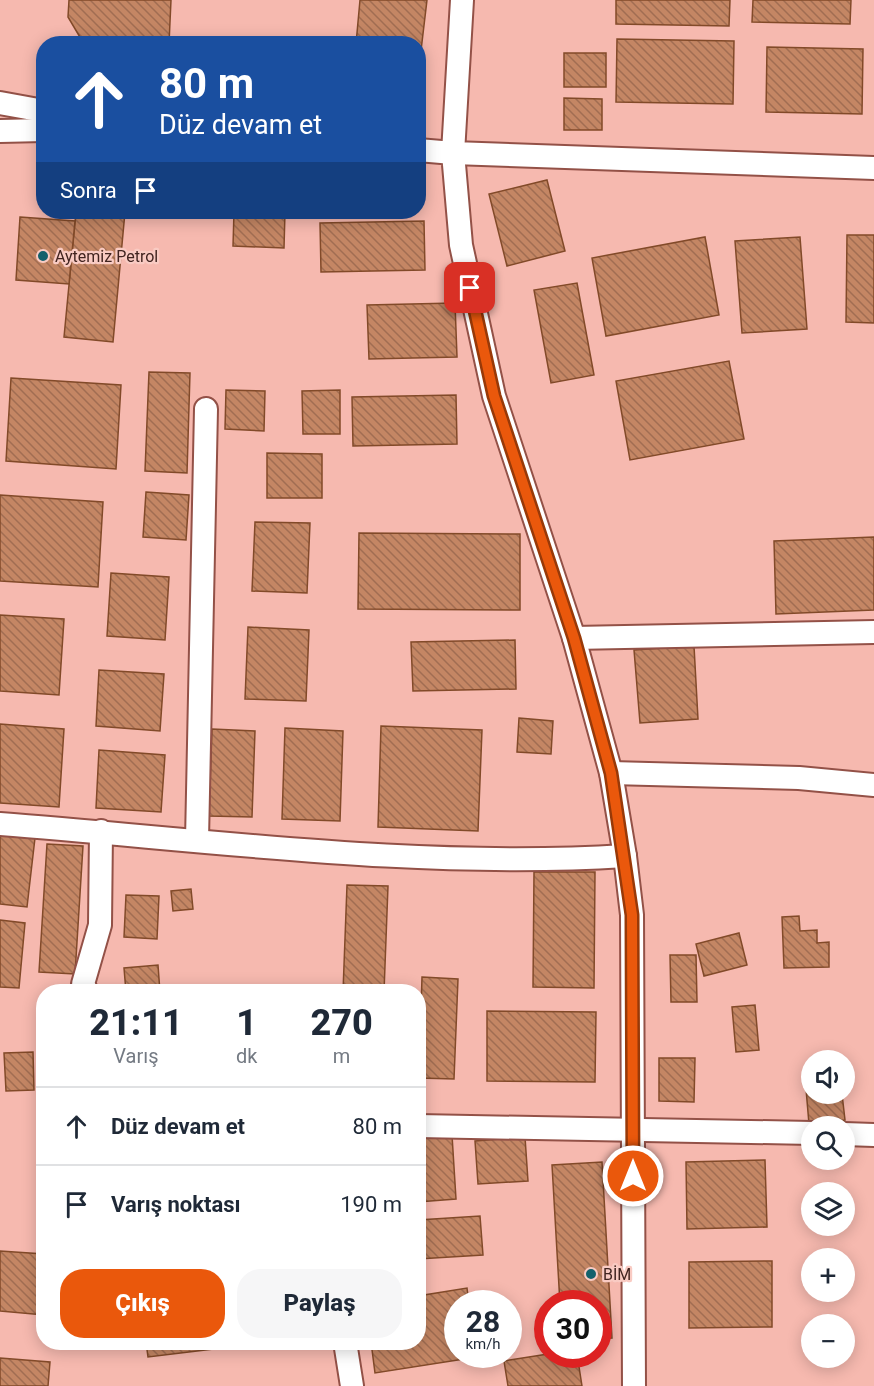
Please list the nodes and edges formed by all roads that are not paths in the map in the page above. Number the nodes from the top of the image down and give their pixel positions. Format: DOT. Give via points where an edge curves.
graph roads {
  1 [pos="462,0"];
  2 [pos="0,103"];
  3 [pos="36,110"];
  4 [pos="36,130"];
  5 [pos="0,131"];
  6 [pos="426,151"];
  7 [pos="453,153"];
  8 [pos="874,168"];
  9 [pos="206,409"];
  10 [pos="874,633"];
  11 [pos="574,638"];
  12 [pos="611,773"];
  13 [pos="874,785"];
  14 [pos="0,824"];
  15 [pos="101,831"];
  16 [pos="197,840"];
  17 [pos="625,856"];
  18 [pos="83,984"];
  19 [pos="426,1126"];
  20 [pos="633,1129"];
  21 [pos="801,1133"];
  22 [pos="855,1134"];
  23 [pos="874,1135"];
  24 [pos="346,1350"];
  25 [pos="352,1386"];
  26 [pos="634,1386"];
  1 -- 7 [label="street"];
  2 -- 3 [label="street"];
  4 -- 5 [label="street"];
  6 -- 7 [label="street"];
  7 -- 8 [label="street"];
  7 -- 11 [label="street" via="461,245 494,396"];
  9 -- 16 [label="street"];
  10 -- 11 [label="street"];
  11 -- 12 [label="street"];
  12 -- 13 [label="street" via="799,778"];
  12 -- 17 [label="street"];
  14 -- 15 [label="street"];
  15 -- 16 [label="street"];
  15 -- 18 [label="street" via="100,925"];
  16 -- 17 [label="street" via="419,858 551,861"];
  17 -- 20 [label="street" via="632,915"];
  19 -- 20 [label="street"];
  20 -- 21 [label="street"];
  20 -- 26 [label="street"];
  22 -- 23 [label="street"];
  24 -- 25 [label="street"];
}
